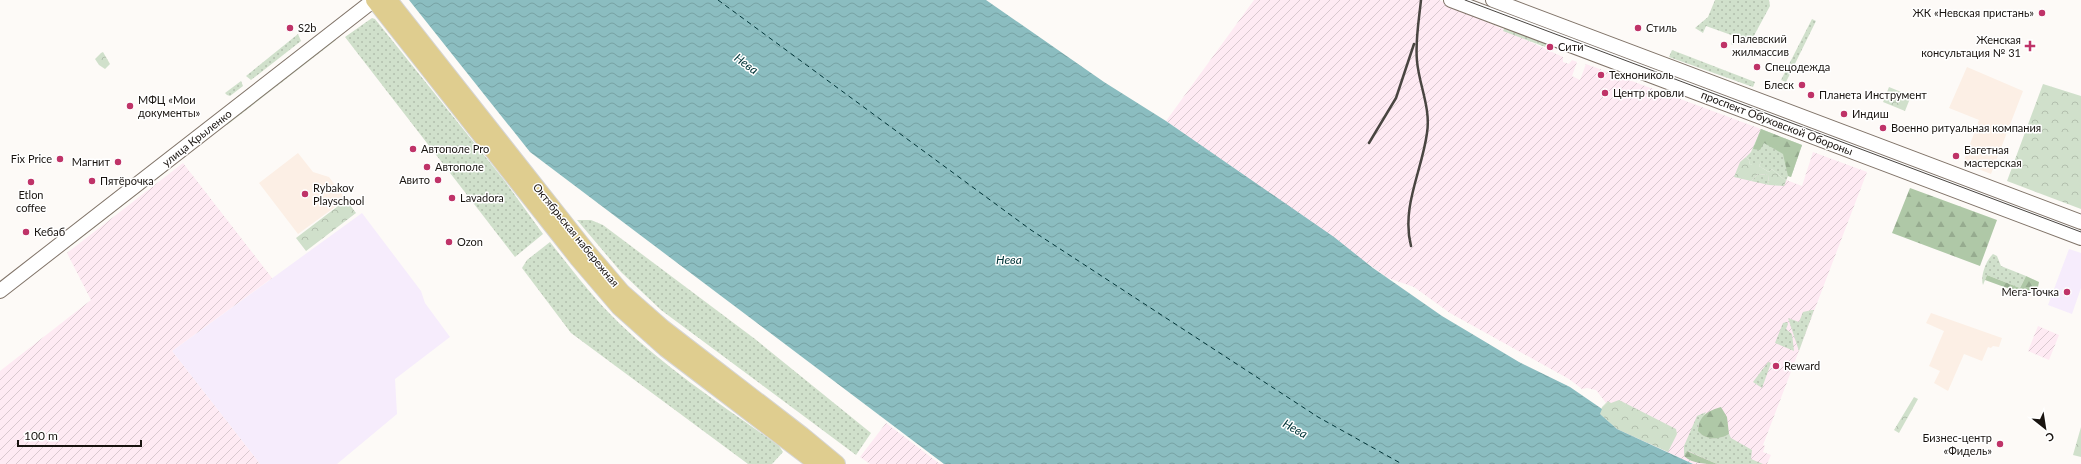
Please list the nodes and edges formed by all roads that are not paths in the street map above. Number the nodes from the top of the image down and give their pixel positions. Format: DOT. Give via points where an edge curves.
graph roads {
  1 [pos="374,0"];
  2 [pos="1451,0"];
  3 [pos="1493,0"];
  4 [pos="2081,222"];
  5 [pos="2081,238"];
  6 [pos="0,280"];
  7 [pos="0,291"];
  8 [pos="817,464"];
  9 [pos="837,464"];
  1 -- 6 [label="main road, улица Крыленко"];
  1 -- 7 [label="main road, улица Крыленко"];
  1 -- 8 [label="main road, Октябрьская набережная" via="578,259 619,307 666,349"];
  1 -- 9 [label="main road, Октябрьская набережная" via="622,292 663,328"];
  2 -- 5 [label="main road, проспект Обуховской Обороны"];
  3 -- 4 [label="main road, проспект Обуховской Обороны"];
}
